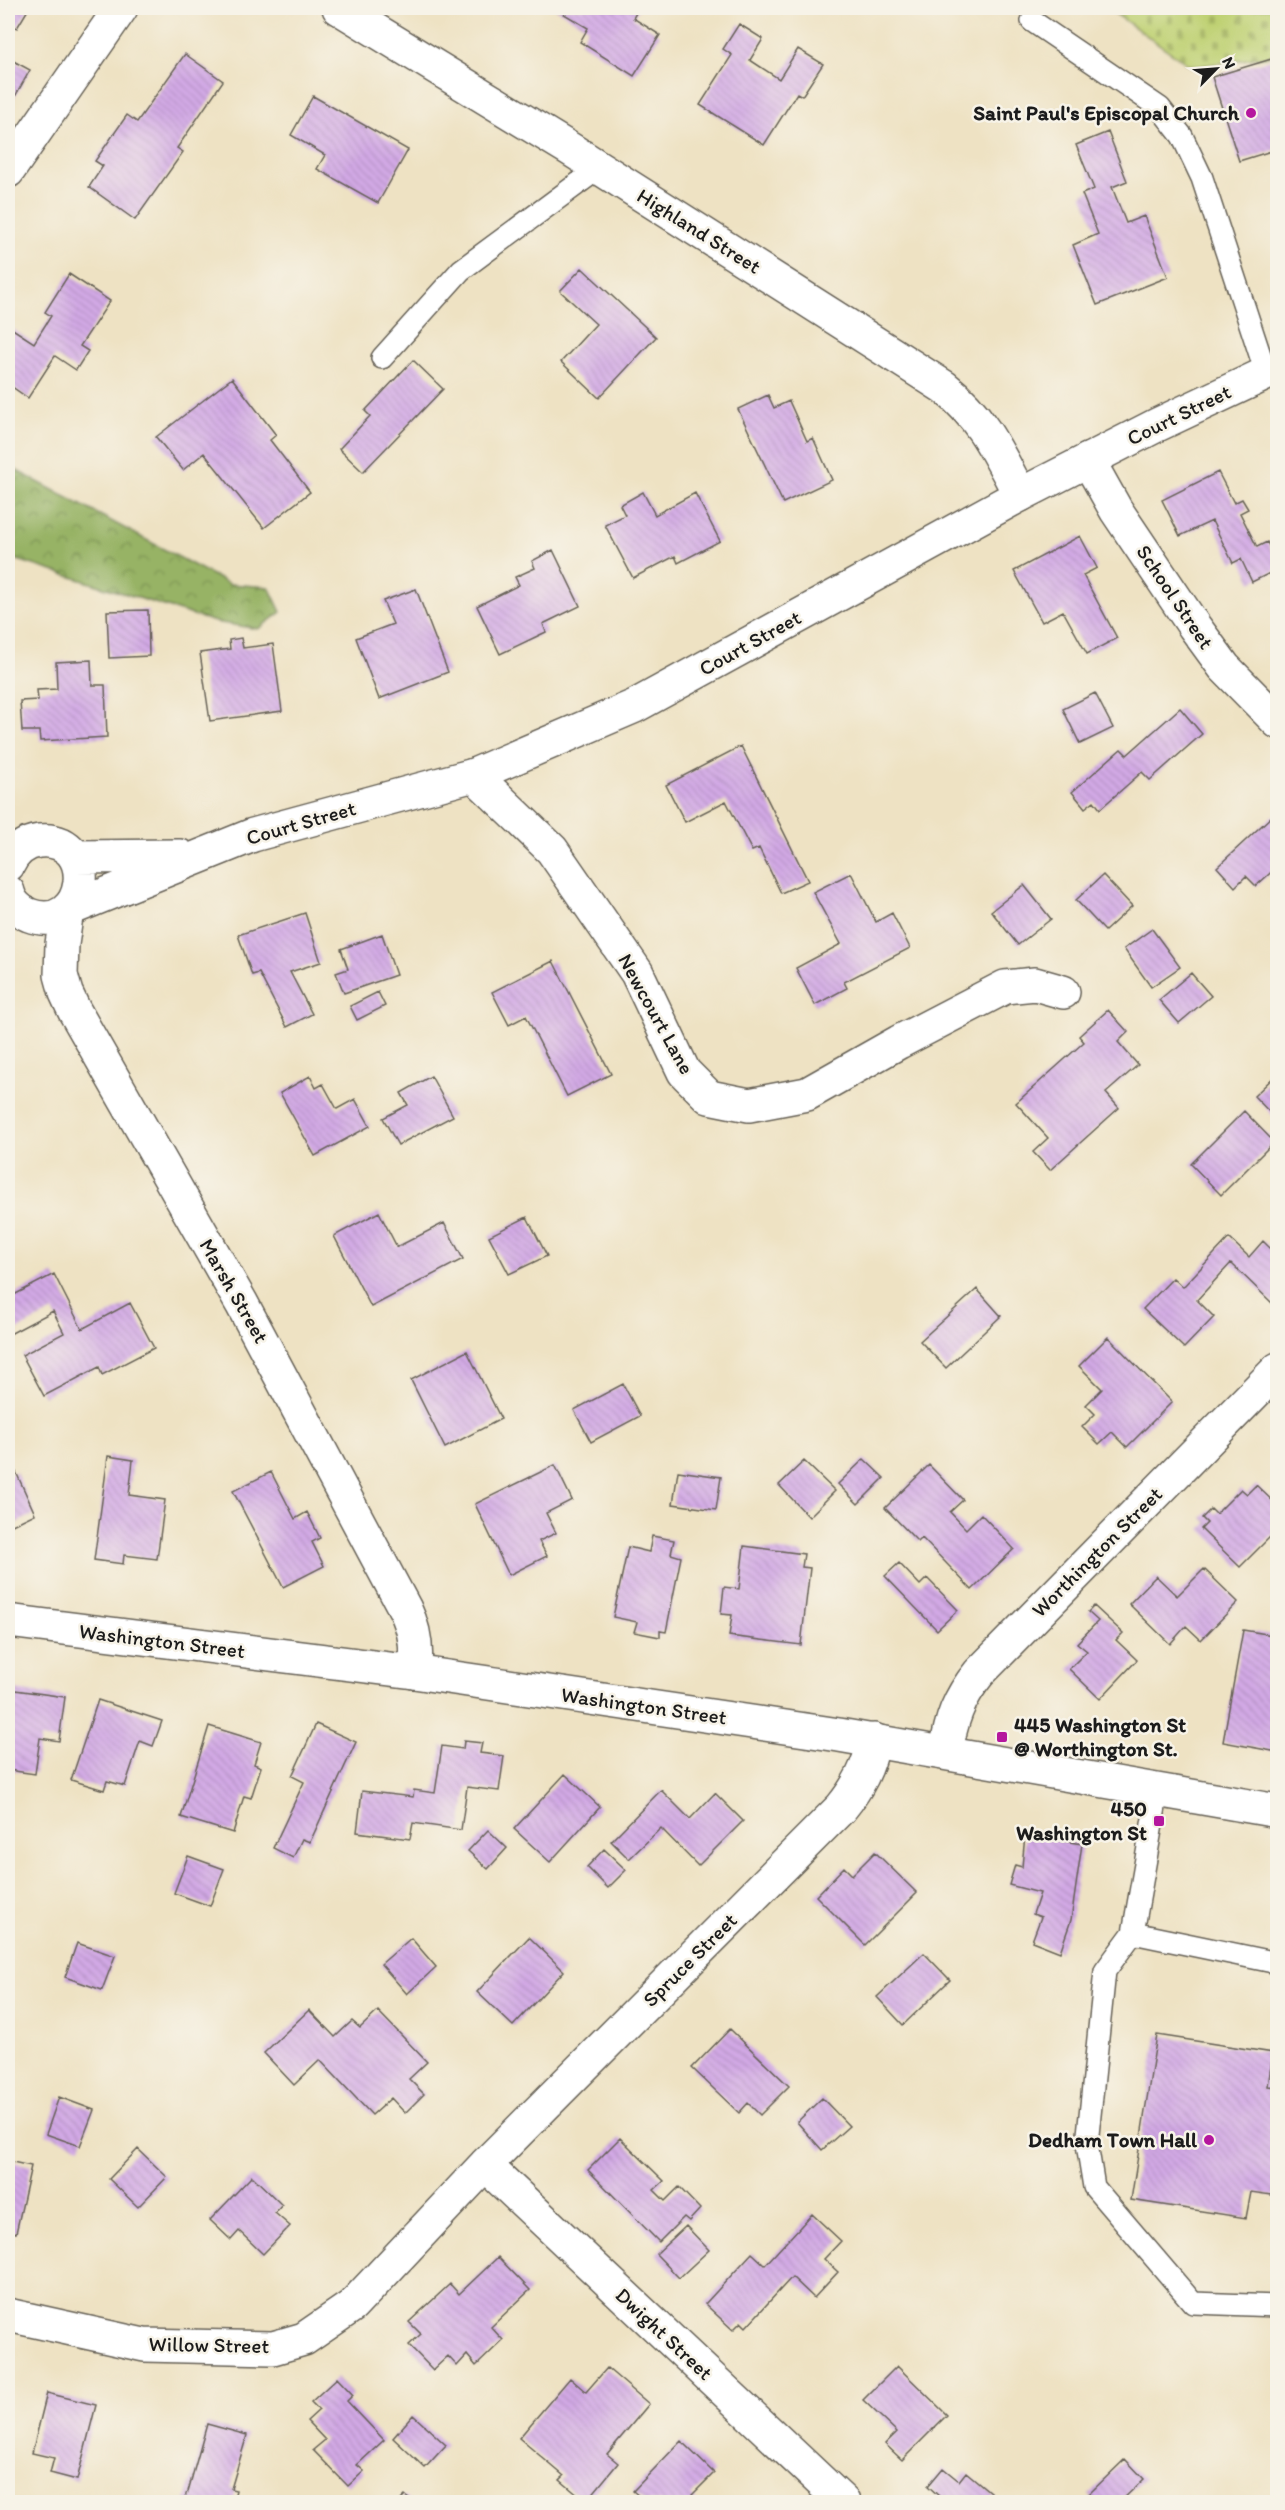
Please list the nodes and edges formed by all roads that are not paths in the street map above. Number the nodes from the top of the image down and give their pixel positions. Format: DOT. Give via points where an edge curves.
graph roads {
  1 [pos="122,8"];
  2 [pos="339,8"];
  3 [pos="1032,21"];
  4 [pos="599,168"];
  5 [pos="8,171"];
  6 [pos="382,358"];
  7 [pos="1272,371"];
  8 [pos="1088,460"];
  9 [pos="1020,495"];
  10 [pos="1278,722"];
  11 [pos="474,775"];
  12 [pos="12,852"];
  13 [pos="197,856"];
  14 [pos="75,857"];
  15 [pos="8,892"];
  16 [pos="67,910"];
  17 [pos="1063,992"];
  18 [pos="1278,1369"];
  19 [pos="8,1621"];
  20 [pos="414,1672"];
  21 [pos="874,1740"];
  22 [pos="946,1752"];
  23 [pos="1158,1790"];
  24 [pos="1278,1810"];
  25 [pos="1133,1933"];
  26 [pos="1278,1964"];
  27 [pos="485,2165"];
  28 [pos="1278,2306"];
  29 [pos="8,2315"];
  30 [pos="843,2502"];
  1 -- 5 [label="street"];
  2 -- 4 [label="street, Highland Street"];
  3 -- 7 [label="lane" via="1160,108 1182,136 1202,178"];
  4 -- 6 [label="lane" via="461,270"];
  4 -- 9 [label="street, Highland Street" via="959,399 987,433"];
  7 -- 8 [label="street, Court Street"];
  8 -- 9 [label="street, Court Street"];
  8 -- 10 [label="street, School Street" via="1116,510 1194,626 1224,667"];
  9 -- 11 [label="street, Court Street" via="635,706"];
  11 -- 13 [label="street, Court Street" via="253,835"];
  11 -- 17 [label="street, Newcourt Lane" via="552,850 637,973 684,1072 710,1097 749,1105 807,1094 1005,987 1035,984"];
  12 -- 14 [label="street" via="34,842 57,843"];
  13 -- 14 [label="street, Court Street"];
  13 -- 16 [label="street, Court Street"];
  14 -- 16 [label="street" via="82,878 80,890"];
  15 -- 16 [label="street, Court Street" via="18,908 29,915 55,916"];
  16 -- 20 [label="street, Marsh Street" via="62,945 66,993 263,1343 405,1608 416,1638"];
  18 -- 22 [label="street, Worthington Street" via="979,1673 958,1701"];
  19 -- 20 [label="street, Washington Street"];
  20 -- 21 [label="street, Washington Street"];
  21 -- 22 [label="street, Washington Street"];
  21 -- 27 [label="street, Spruce Street" via="863,1777 841,1808"];
  22 -- 23 [label="street, Washington Street"];
  23 -- 24 [label="street, Washington Street"];
  23 -- 25 [label="lane"];
  25 -- 26 [label="lane"];
  25 -- 28 [label="lane" via="1105,1971 1087,2144 1094,2187 1193,2303"];
  27 -- 29 [label="street, Willow Street" via="352,2306 304,2339 273,2348 144,2345"];
  27 -- 30 [label="street, Dwight Street"];
}
